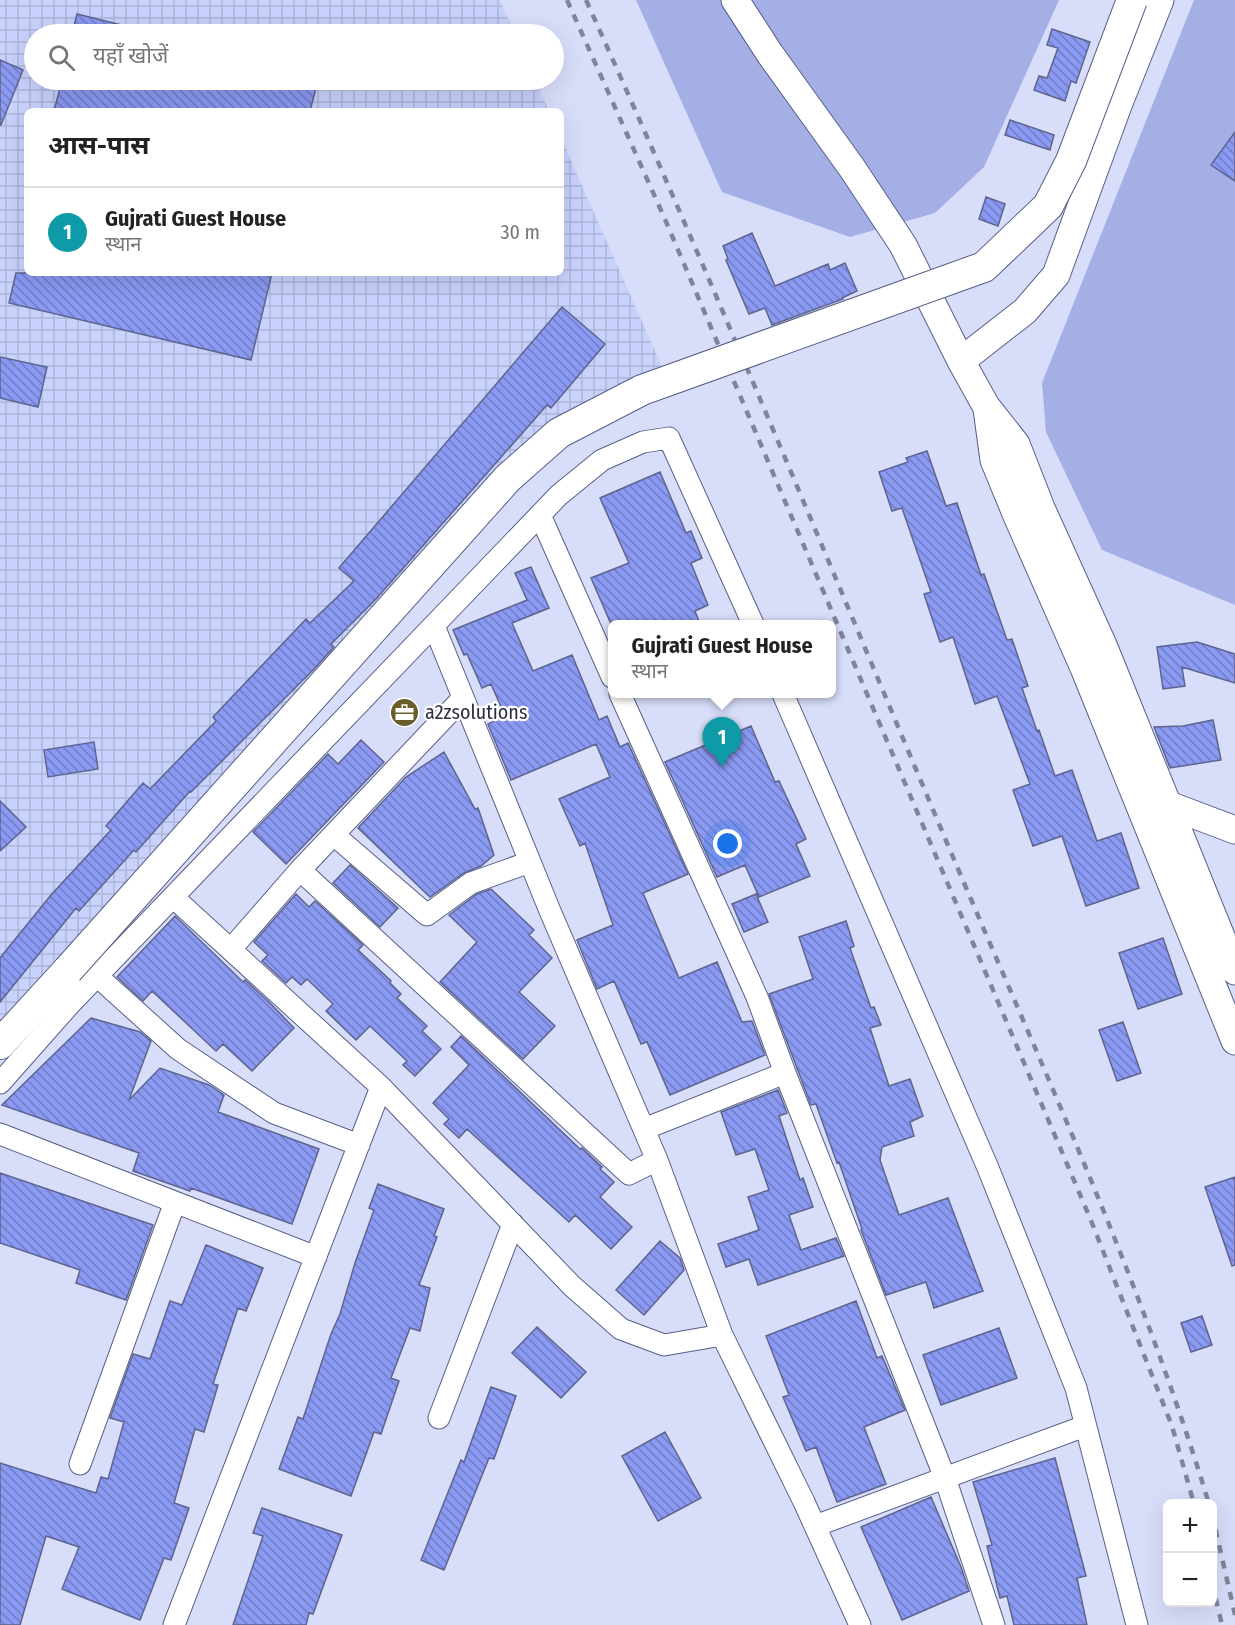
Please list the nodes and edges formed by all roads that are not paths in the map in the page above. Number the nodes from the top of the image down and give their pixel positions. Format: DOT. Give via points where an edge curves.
graph roads {
  1 [pos="735,0"];
  2 [pos="1132,0"];
  3 [pos="1160,0"];
  4 [pos="961,361"];
  5 [pos="986,406"];
  6 [pos="540,515"];
  7 [pos="751,620"];
  8 [pos="434,626"];
  9 [pos="608,668"];
  10 [pos="463,698"];
  11 [pos="622,698"];
  12 [pos="785,698"];
  13 [pos="1136,800"];
  14 [pos="1166,804"];
  15 [pos="1235,830"];
  16 [pos="334,835"];
  17 [pos="530,862"];
  18 [pos="300,870"];
  19 [pos="173,897"];
  20 [pos="231,949"];
  21 [pos="1235,971"];
  22 [pos="83,973"];
  23 [pos="1235,1041"];
  24 [pos="0,1044"];
  25 [pos="784,1073"];
  26 [pos="0,1083"];
  27 [pos="381,1087"];
  28 [pos="644,1129"];
  29 [pos="0,1134"];
  30 [pos="359,1144"];
  31 [pos="657,1160"];
  32 [pos="175,1202"];
  33 [pos="513,1224"];
  34 [pos="316,1257"];
  35 [pos="722,1335"];
  36 [pos="439,1418"];
  37 [pos="1085,1426"];
  38 [pos="80,1464"];
  39 [pos="945,1478"];
  40 [pos="815,1526"];
  41 [pos="174,1625"];
  42 [pos="860,1625"];
  43 [pos="994,1625"];
  44 [pos="1137,1625"];
  1 -- 4 [label="street" via="903,245"];
  2 -- 22 [label="main road, bridge" via="1071,161 1048,206 984,267 642,390 560,433 508,478"];
  3 -- 4 [label="street" via="1056,275 1025,311"];
  4 -- 5 [label="street"];
  5 -- 13 [label="street" via="994,460"];
  5 -- 14 [label="street" via="1016,444"];
  6 -- 7 [label="street" via="602,460 643,442 669,438"];
  6 -- 8 [label="street"];
  6 -- 9 [label="street"];
  8 -- 10 [label="street"];
  8 -- 19 [label="street"];
  10 -- 16 [label="street"];
  10 -- 17 [label="street"];
  11 -- 25 [label="street" via="757,997"];
  12 -- 37 [label="street" via="988,1168 1076,1388"];
  13 -- 14 [label="street"];
  13 -- 23 [label="street"];
  14 -- 15 [label="street"];
  14 -- 21 [label="street"];
  16 -- 17 [label="street" via="427,915 471,883"];
  16 -- 18 [label="street"];
  17 -- 28 [label="street"];
  18 -- 20 [label="street"];
  18 -- 31 [label="street" via="629,1174"];
  19 -- 20 [label="street"];
  19 -- 22 [label="street"];
  20 -- 27 [label="street"];
  22 -- 24 [label="main road"];
  22 -- 26 [label="street"];
  22 -- 30 [label="street" via="178,1049 274,1113"];
  25 -- 28 [label="street"];
  25 -- 39 [label="street"];
  27 -- 30 [label="street"];
  27 -- 33 [label="street"];
  28 -- 31 [label="street"];
  29 -- 32 [label="street"];
  30 -- 34 [label="street"];
  31 -- 35 [label="street"];
  32 -- 34 [label="street"];
  32 -- 38 [label="street"];
  33 -- 35 [label="street" via="572,1286 621,1329 664,1345"];
  33 -- 36 [label="street"];
  34 -- 41 [label="street"];
  35 -- 40 [label="street"];
  37 -- 39 [label="street"];
  37 -- 44 [label="street"];
  39 -- 40 [label="street"];
  39 -- 43 [label="street"];
  40 -- 42 [label="street"];
}
